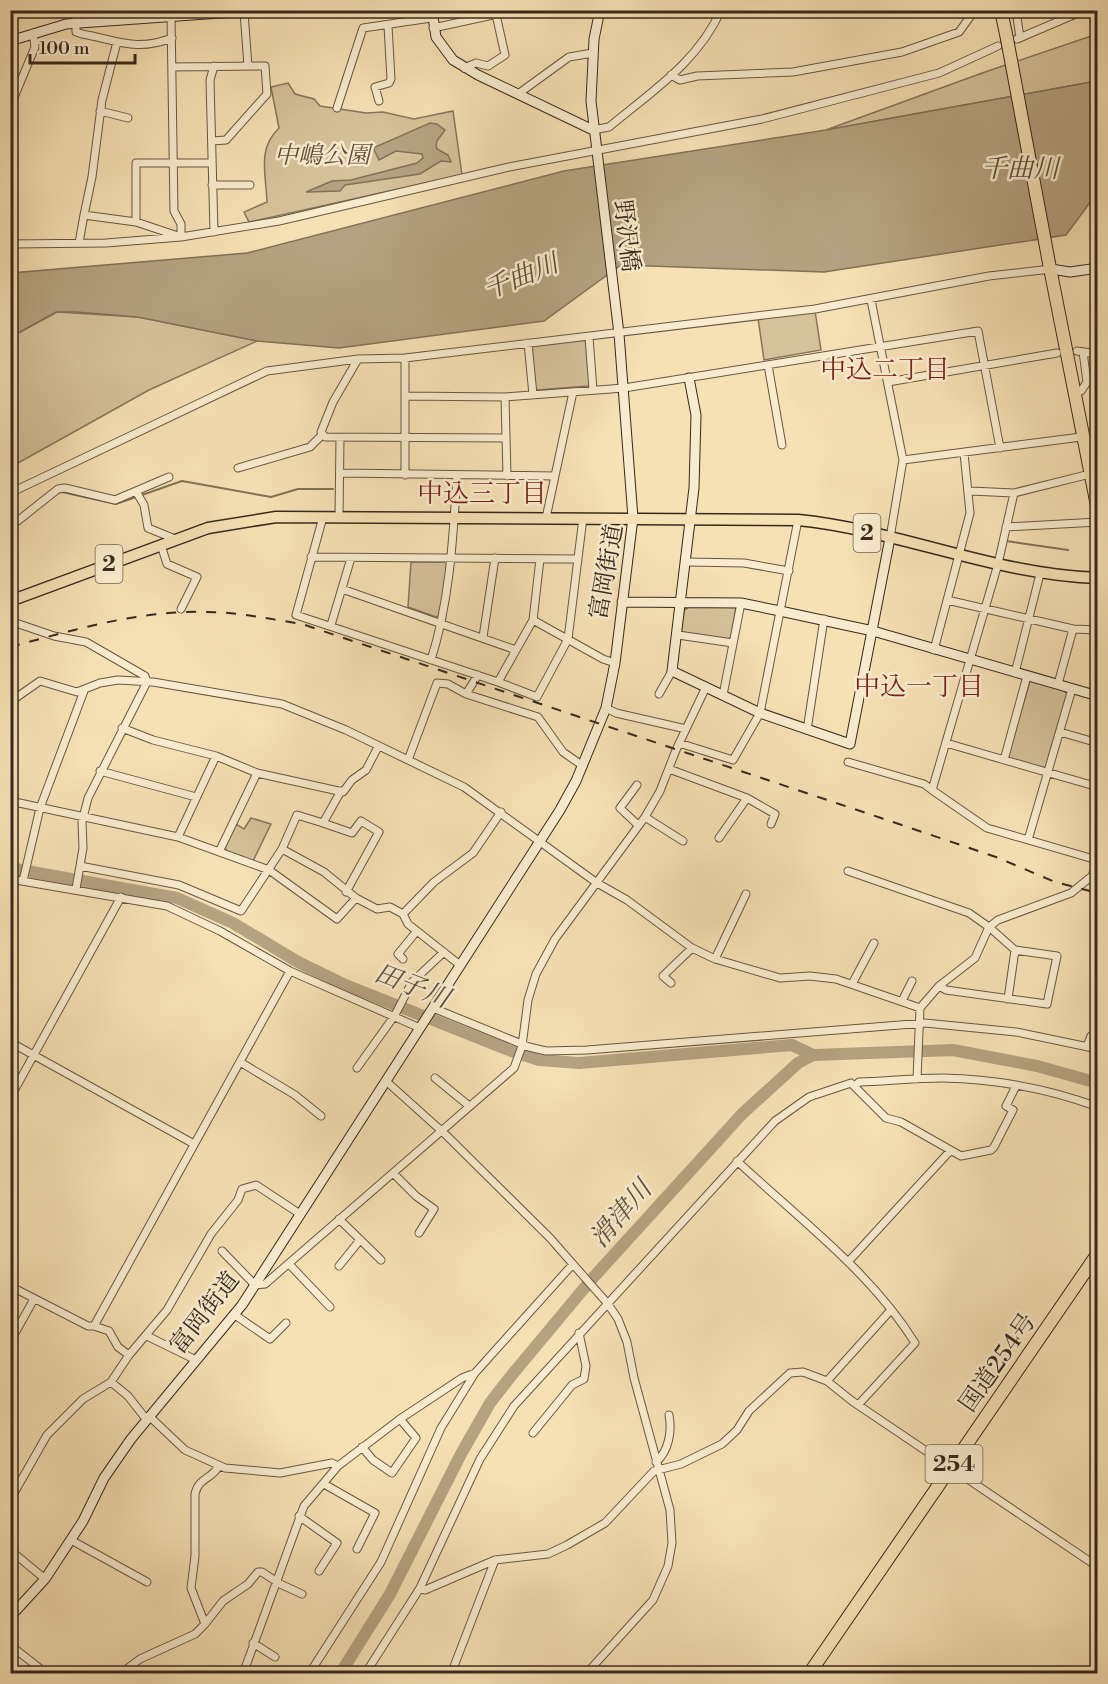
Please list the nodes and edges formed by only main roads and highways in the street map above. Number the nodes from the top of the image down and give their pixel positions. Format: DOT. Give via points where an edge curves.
graph roads {
  1 [pos="263,10"];
  2 [pos="600,10"];
  3 [pos="1001,10"];
  4 [pos="256,11"];
  5 [pos="432,19"];
  6 [pos="10,41"];
  7 [pos="593,130"];
  8 [pos="1050,266"];
  9 [pos="1098,268"];
  10 [pos="689,378"];
  11 [pos="1098,511"];
  12 [pos="633,518"];
  13 [pos="692,519"];
  14 [pos="890,538"];
  15 [pos="1098,578"];
  16 [pos="10,601"];
  17 [pos="622,602"];
  18 [pos="681,603"];
  19 [pos="873,631"];
  20 [pos="1098,696"];
  21 [pos="1098,1253"];
  22 [pos="10,1617"];
  23 [pos="809,1674"];
  1 -- 4 [label="main road"];
  2 -- 7 [label="main road, 野沢橋" via="593,53"];
  3 -- 8 [label="highway, bridge"];
  4 -- 6 [label="main road" via="76,23"];
  5 -- 7 [label="main road" via="446,52 464,68"];
  7 -- 12 [label="main road, 野沢橋" via="624,388"];
  8 -- 9 [label="main road" via="1070,272"];
  8 -- 11 [label="highway"];
  10 -- 13 [label="main road" via="696,415"];
  12 -- 13 [label="main road, 富岡街道 / 2"];
  12 -- 16 [label="main road, 2" via="276,516 208,528"];
  12 -- 17 [label="main road, 富岡街道"];
  13 -- 14 [label="main road, 富岡街道 / 2" via="798,520"];
  13 -- 18 [label="main road"];
  14 -- 15 [label="main road, 富岡街道 / 2" via="1040,574"];
  14 -- 19 [label="main road"];
  17 -- 18 [label="main road"];
  17 -- 22 [label="main road, 富岡街道" via="606,708 560,810 235,1315 147,1417 104,1478 45,1579"];
  18 -- 19 [label="main road" via="741,603"];
  18 -- 19 [label="main road" via="672,671 760,713 850,744"];
  19 -- 20 [label="main road"];
  21 -- 23 [label="highway, 国道254号 / 254"];
}
